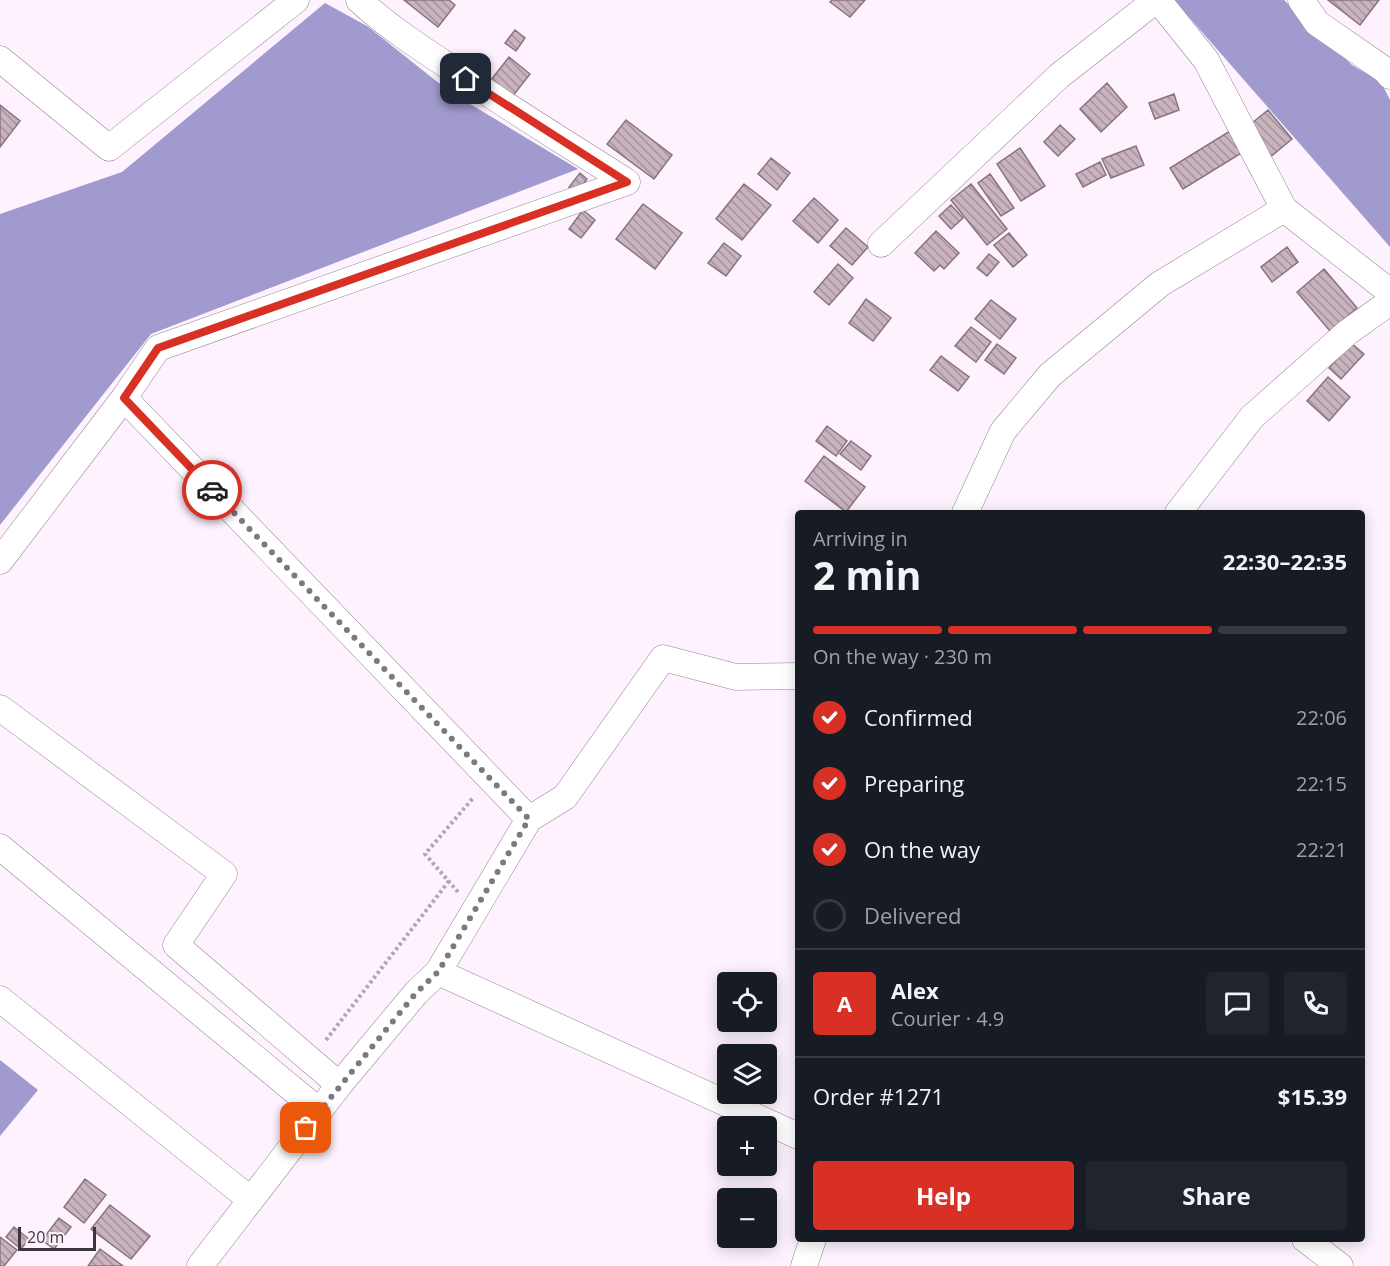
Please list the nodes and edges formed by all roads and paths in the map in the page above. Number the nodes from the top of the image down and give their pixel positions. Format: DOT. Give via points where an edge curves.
graph roads {
  1 [pos="296,0"];
  2 [pos="359,0"];
  3 [pos="1157,0"];
  4 [pos="1301,0"];
  5 [pos="0,59"];
  6 [pos="1390,76"];
  7 [pos="1284,209"];
  8 [pos="881,244"];
  9 [pos="1390,292"];
  10 [pos="1390,302"];
  11 [pos="124,398"];
  12 [pos="966,510"];
  13 [pos="1180,510"];
  14 [pos="0,561"];
  15 [pos="795,676"];
  16 [pos="0,708"];
  17 [pos="490,778"];
  18 [pos="529,819"];
  19 [pos="0,847"];
  20 [pos="449,881"];
  21 [pos="460,895"];
  22 [pos="438,972"];
  23 [pos="0,999"];
  24 [pos="311,1060"];
  25 [pos="340,1084"];
  26 [pos="319,1111"];
  27 [pos="795,1135"];
  28 [pos="250,1200"];
  29 [pos="812,1242"];
  30 [pos="1309,1242"];
  31 [pos="200,1266"];
  32 [pos="804,1266"];
  33 [pos="1340,1266"];
  1 -- 5 [label="street" via="109,148"];
  2 -- 11 [label="street" via="503,104 627,182 158,348"];
  3 -- 7 [label="street" via="1206,60"];
  3 -- 8 [label="street" via="1059,76"];
  4 -- 6 [label="street" via="1317,23"];
  7 -- 9 [label="street"];
  7 -- 12 [label="street" via="1160,284 1050,375 1003,431"];
  10 -- 13 [label="street" via="1348,332 1252,417"];
  11 -- 14 [label="street"];
  11 -- 17 [label="street"];
  15 -- 18 [label="street" via="736,677 663,658 565,797"];
  16 -- 24 [label="street" via="224,874 176,945"];
  17 -- 18 [label="street"];
  17 -- 20 [label="path" via="425,854"];
  18 -- 22 [label="street"];
  19 -- 26 [label="street"];
  20 -- 21 [label="path"];
  20 -- 24 [label="path"];
  22 -- 25 [label="street"];
  22 -- 27 [label="street"];
  23 -- 28 [label="street"];
  24 -- 25 [label="street"];
  25 -- 26 [label="street"];
  26 -- 28 [label="street"];
  28 -- 31 [label="street"];
  29 -- 32 [label="street"];
  30 -- 33 [label="street"];
}
